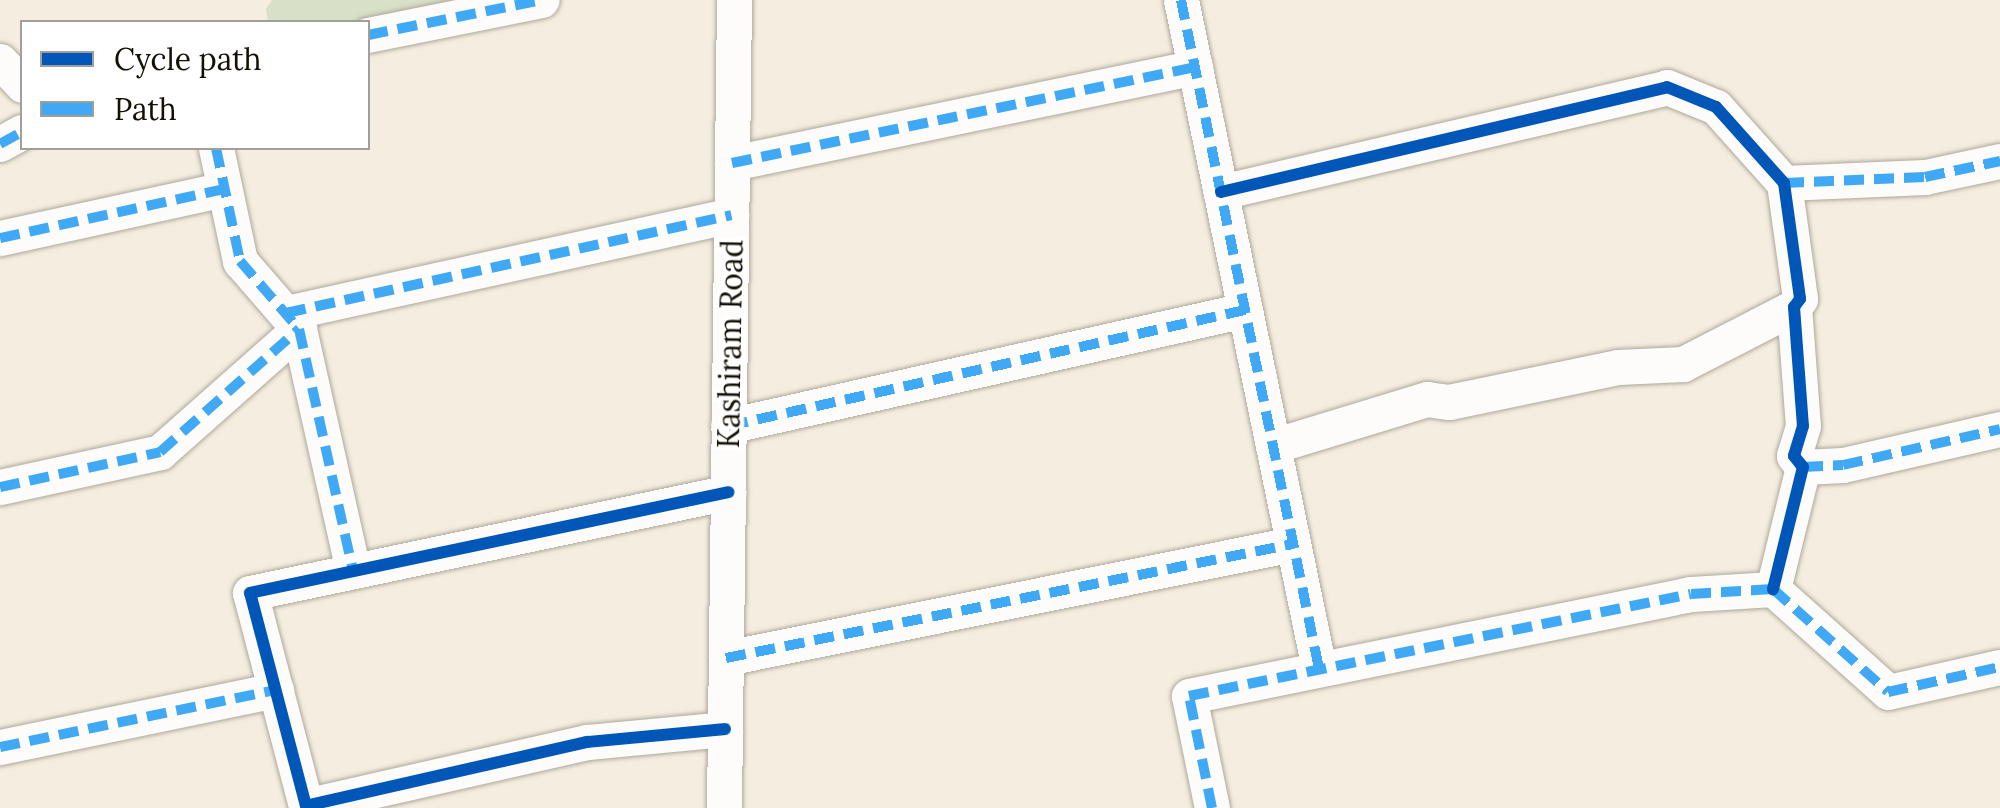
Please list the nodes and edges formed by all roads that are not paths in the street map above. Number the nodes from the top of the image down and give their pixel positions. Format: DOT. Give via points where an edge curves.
graph roads {
  1 [pos="541,0"];
  2 [pos="734,0"];
  3 [pos="1181,0"];
  4 [pos="370,35"];
  5 [pos="0,60"];
  6 [pos="1195,67"];
  7 [pos="20,83"];
  8 [pos="216,150"];
  9 [pos="2000,161"];
  10 [pos="732,163"];
  11 [pos="1784,183"];
  12 [pos="224,189"];
  13 [pos="1221,192"];
  14 [pos="731,216"];
  15 [pos="0,238"];
  16 [pos="1794,308"];
  17 [pos="1245,310"];
  18 [pos="293,321"];
  19 [pos="728,426"];
  20 [pos="2000,429"];
  21 [pos="1273,446"];
  22 [pos="1803,467"];
  23 [pos="0,487"];
  24 [pos="728,492"];
  25 [pos="1293,544"];
  26 [pos="353,571"];
  27 [pos="1773,589"];
  28 [pos="726,658"];
  29 [pos="2000,666"];
  30 [pos="1319,669"];
  31 [pos="276,690"];
  32 [pos="725,729"];
  33 [pos="0,748"];
  34 [pos="724,808"];
  35 [pos="1212,808"];
  1 -- 4 [label="street"];
  2 -- 10 [label="street, Kashiram Road"];
  3 -- 6 [label="street"];
  5 -- 7 [label="street"];
  6 -- 10 [label="street"];
  6 -- 13 [label="street"];
  8 -- 12 [label="street"];
  9 -- 11 [label="street" via="1925,177"];
  10 -- 14 [label="street, Kashiram Road"];
  11 -- 13 [label="street" via="1716,107 1666,87"];
  11 -- 16 [label="street" via="1800,299"];
  12 -- 15 [label="street"];
  12 -- 18 [label="street" via="240,261"];
  13 -- 17 [label="street"];
  14 -- 18 [label="street"];
  14 -- 19 [label="street, Kashiram Road"];
  16 -- 21 [label="street" via="1683,364 1618,367 1449,402 1427,399"];
  16 -- 22 [label="street" via="1803,426 1794,456"];
  17 -- 19 [label="street"];
  17 -- 21 [label="street"];
  18 -- 23 [label="street" via="160,452"];
  18 -- 26 [label="street"];
  19 -- 24 [label="street, Kashiram Road"];
  20 -- 22 [label="street" via="1843,466"];
  21 -- 25 [label="street"];
  22 -- 27 [label="street"];
  24 -- 26 [label="street"];
  24 -- 28 [label="street, Kashiram Road"];
  25 -- 28 [label="street"];
  25 -- 30 [label="street"];
  26 -- 31 [label="street" via="250,592"];
  27 -- 29 [label="street" via="1888,692"];
  27 -- 30 [label="street" via="1692,594"];
  28 -- 32 [label="street, Kashiram Road"];
  30 -- 35 [label="street" via="1188,696"];
  31 -- 32 [label="street" via="306,806 587,742"];
  31 -- 33 [label="street"];
  32 -- 34 [label="street, Kashiram Road"];
}
